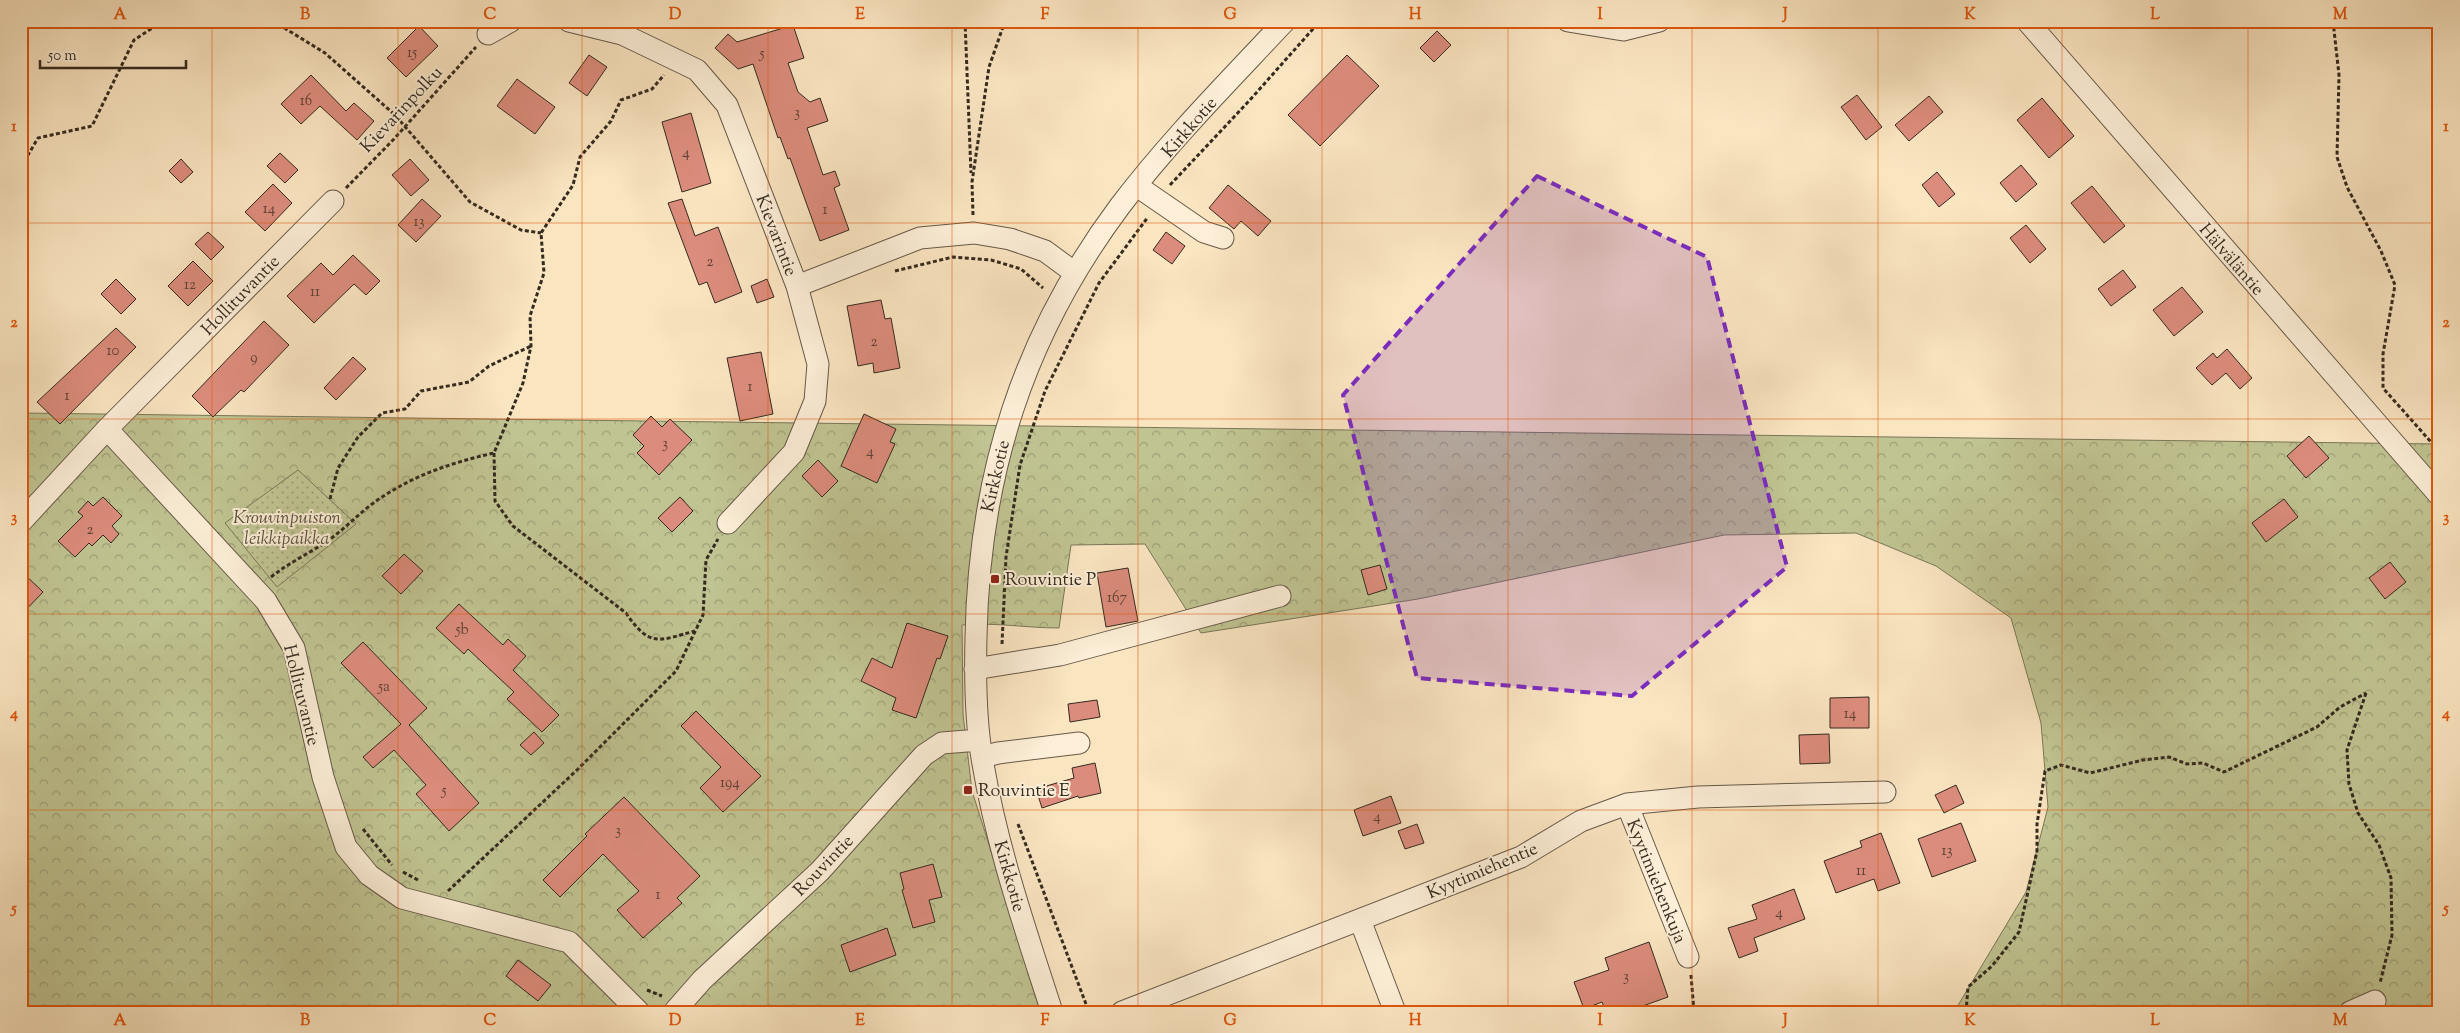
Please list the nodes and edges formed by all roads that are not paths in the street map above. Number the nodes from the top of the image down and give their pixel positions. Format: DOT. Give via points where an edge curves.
graph roads {
  1 [pos="511,21"];
  2 [pos="569,21"];
  3 [pos="1285,21"];
  4 [pos="1568,21"];
  5 [pos="1659,21"];
  6 [pos="2027,21"];
  7 [pos="488,34"];
  8 [pos="1137,186"];
  9 [pos="333,201"];
  10 [pos="1223,238"];
  11 [pos="1075,273"];
  12 [pos="797,286"];
  13 [pos="107,429"];
  14 [pos="2439,495"];
  15 [pos="21,522"];
  16 [pos="728,523"];
  17 [pos="1280,596"];
  18 [pos="975,669"];
  19 [pos="1079,743"];
  20 [pos="981,749"];
  21 [pos="1885,792"];
  22 [pos="1627,804"];
  23 [pos="1360,920"];
  24 [pos="1688,957"];
  25 [pos="2375,1001"];
  26 [pos="678,1008"];
  27 [pos="639,1012"];
  28 [pos="1052,1012"];
  29 [pos="1122,1012"];
  30 [pos="1395,1012"];
  31 [pos="2350,1012"];
  1 -- 7 [label="street"];
  2 -- 12 [label="street, Kievarintie" via="622,34 697,70 727,105"];
  3 -- 8 [label="street, Kirkkotie"];
  4 -- 5 [label="street" via="1623,30"];
  6 -- 14 [label="street, Hälväläntie"];
  8 -- 10 [label="street" via="1204,232"];
  8 -- 11 [label="street, Kirkkotie"];
  9 -- 13 [label="street, Hollituvantie"];
  11 -- 12 [label="street, Kievarintie" via="1046,250 974,233 920,238"];
  11 -- 18 [label="street, Kirkkotie" via="1017,395 1000,448 986,511 977,599"];
  12 -- 16 [label="street" via="818,364 815,401 794,452"];
  13 -- 15 [label="street"];
  13 -- 27 [label="street, Hollituvantie" via="266,601 294,648 323,777 346,847 369,876 402,898 569,942"];
  17 -- 18 [label="street" via="1060,655"];
  18 -- 20 [label="street, Kirkkotie"];
  19 -- 20 [label="street, Rouvintie"];
  20 -- 26 [label="street, Rouvintie" via="942,743 924,754 820,871 702,980"];
  20 -- 28 [label="street, Kirkkotie" via="997,832"];
  21 -- 22 [label="street, Kyytimiehentie" via="1698,797"];
  22 -- 23 [label="street, Kyytimiehentie" via="1580,821 1522,857"];
  22 -- 24 [label="street, Kyytimiehenkuja"];
  23 -- 29 [label="street, Kyytimiehentie"];
  23 -- 30 [label="street"];
  25 -- 31 [label="street"];
}
